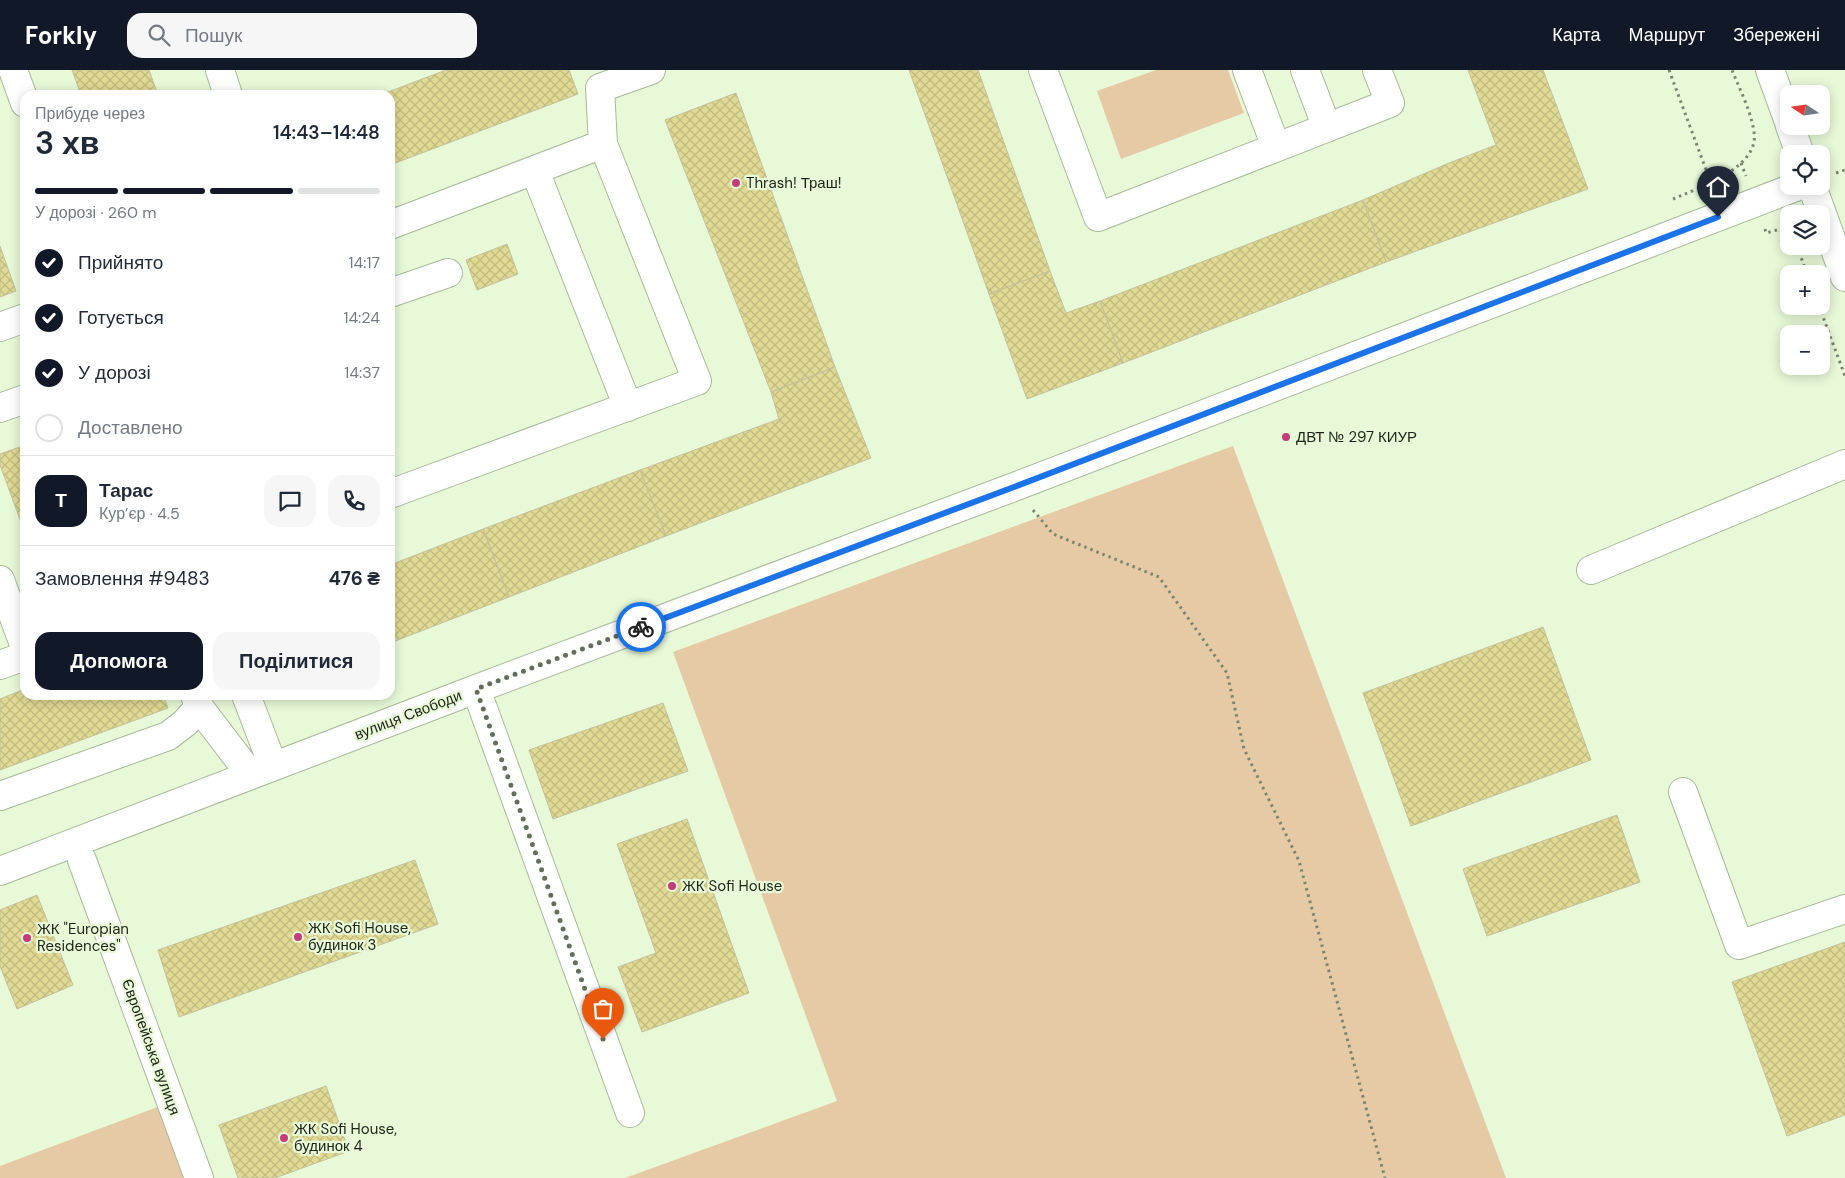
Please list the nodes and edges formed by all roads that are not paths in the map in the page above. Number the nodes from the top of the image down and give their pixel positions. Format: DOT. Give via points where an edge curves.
graph roads {
  1 [pos="13,70"];
  2 [pos="220,70"];
  3 [pos="651,70"];
  4 [pos="1044,70"];
  5 [pos="1247,70"];
  6 [pos="1305,70"];
  7 [pos="1377,70"];
  8 [pos="1770,70"];
  9 [pos="596,79"];
  10 [pos="20,90"];
  11 [pos="226,90"];
  12 [pos="1780,97"];
  13 [pos="1327,128"];
  14 [pos="603,144"];
  15 [pos="1276,147"];
  16 [pos="535,171"];
  17 [pos="1780,193"];
  18 [pos="1815,195"];
  19 [pos="395,223"];
  20 [pos="448,273"];
  21 [pos="1845,278"];
  22 [pos="395,292"];
  23 [pos="20,320"];
  24 [pos="0,327"];
  25 [pos="20,401"];
  26 [pos="628,407"];
  27 [pos="0,408"];
  28 [pos="1845,464"];
  29 [pos="395,492"];
  30 [pos="1591,570"];
  31 [pos="0,580"];
  32 [pos="20,634"];
  33 [pos="20,658"];
  34 [pos="0,665"];
  35 [pos="476,689"];
  36 [pos="247,700"];
  37 [pos="197,701"];
  38 [pos="262,770"];
  39 [pos="1683,792"];
  40 [pos="0,796"];
  41 [pos="82,860"];
  42 [pos="0,871"];
  43 [pos="1845,909"];
  44 [pos="630,1113"];
  45 [pos="199,1178"];
  1 -- 10 [label="street"];
  2 -- 11 [label="street"];
  3 -- 9 [label="street"];
  4 -- 15 [label="street" via="1098,217"];
  5 -- 15 [label="street"];
  6 -- 13 [label="street"];
  7 -- 13 [label="street" via="1390,103"];
  8 -- 12 [label="street"];
  9 -- 14 [label="street"];
  13 -- 15 [label="street"];
  14 -- 16 [label="street"];
  14 -- 26 [label="street" via="697,381"];
  16 -- 19 [label="street"];
  16 -- 26 [label="street"];
  17 -- 35 [label="street, вулиця Свободи" via="1014,487"];
  18 -- 21 [label="street"];
  20 -- 22 [label="street"];
  23 -- 24 [label="street"];
  25 -- 27 [label="street"];
  26 -- 29 [label="street"];
  28 -- 30 [label="street"];
  31 -- 32 [label="street"];
  33 -- 34 [label="street"];
  35 -- 38 [label="street, вулиця Свободи"];
  35 -- 44 [label="street"];
  36 -- 38 [label="street"];
  37 -- 38 [label="street"];
  37 -- 40 [label="street" via="185,723 168,736"];
  38 -- 42 [label="street, вулиця Свободи"];
  39 -- 43 [label="street" via="1740,945"];
  41 -- 45 [label="street, Європейська вулиця"];
}
